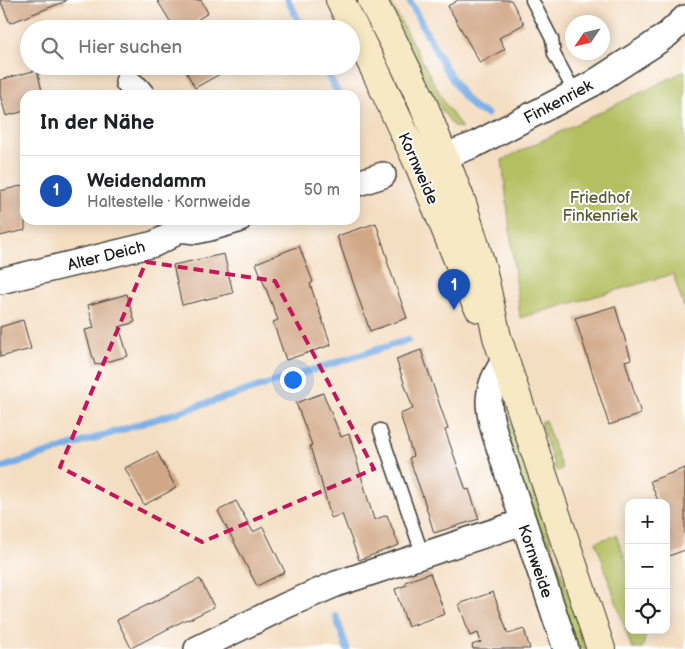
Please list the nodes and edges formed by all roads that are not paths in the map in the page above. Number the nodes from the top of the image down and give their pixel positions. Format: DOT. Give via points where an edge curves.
graph roads {
  1 [pos="340,0"];
  2 [pos="372,0"];
  3 [pos="532,0"];
  4 [pos="685,18"];
  5 [pos="350,20"];
  6 [pos="360,40"];
  7 [pos="575,93"];
  8 [pos="445,156"];
  9 [pos="419,165"];
  10 [pos="383,175"];
  11 [pos="360,182"];
  12 [pos="178,225"];
  13 [pos="181,225"];
  14 [pos="220,225"];
  15 [pos="0,281"];
  16 [pos="501,348"];
  17 [pos="380,430"];
  18 [pos="523,522"];
  19 [pos="423,556"];
  20 [pos="197,649"];
  21 [pos="566,649"];
  22 [pos="601,649"];
  1 -- 5 [label="main road, Kornweide"];
  2 -- 8 [label="main road, Kornweide" via="410,75"];
  3 -- 7 [label="lane" via="552,39 554,54"];
  4 -- 7 [label="street, Finkenriek" via="651,46"];
  6 -- 9 [label="main road, Kornweide"];
  7 -- 8 [label="street, Finkenriek" via="474,145"];
  8 -- 9 [label="street, Finkenriek"];
  8 -- 16 [label="main road, Kornweide" via="477,252"];
  9 -- 16 [label="main road, Kornweide" via="475,301"];
  10 -- 11 [label="street"];
  12 -- 15 [label="street, Alter Deich" via="168,237 154,244"];
  13 -- 14 [label="street, Alter Deich" via="196,231"];
  16 -- 18 [label="street, Kornweide" via="489,404"];
  16 -- 22 [label="main road, Kornweide"];
  17 -- 19 [label="lane"];
  18 -- 19 [label="street"];
  18 -- 21 [label="street, Kornweide"];
  19 -- 20 [label="street" via="336,584"];
}
